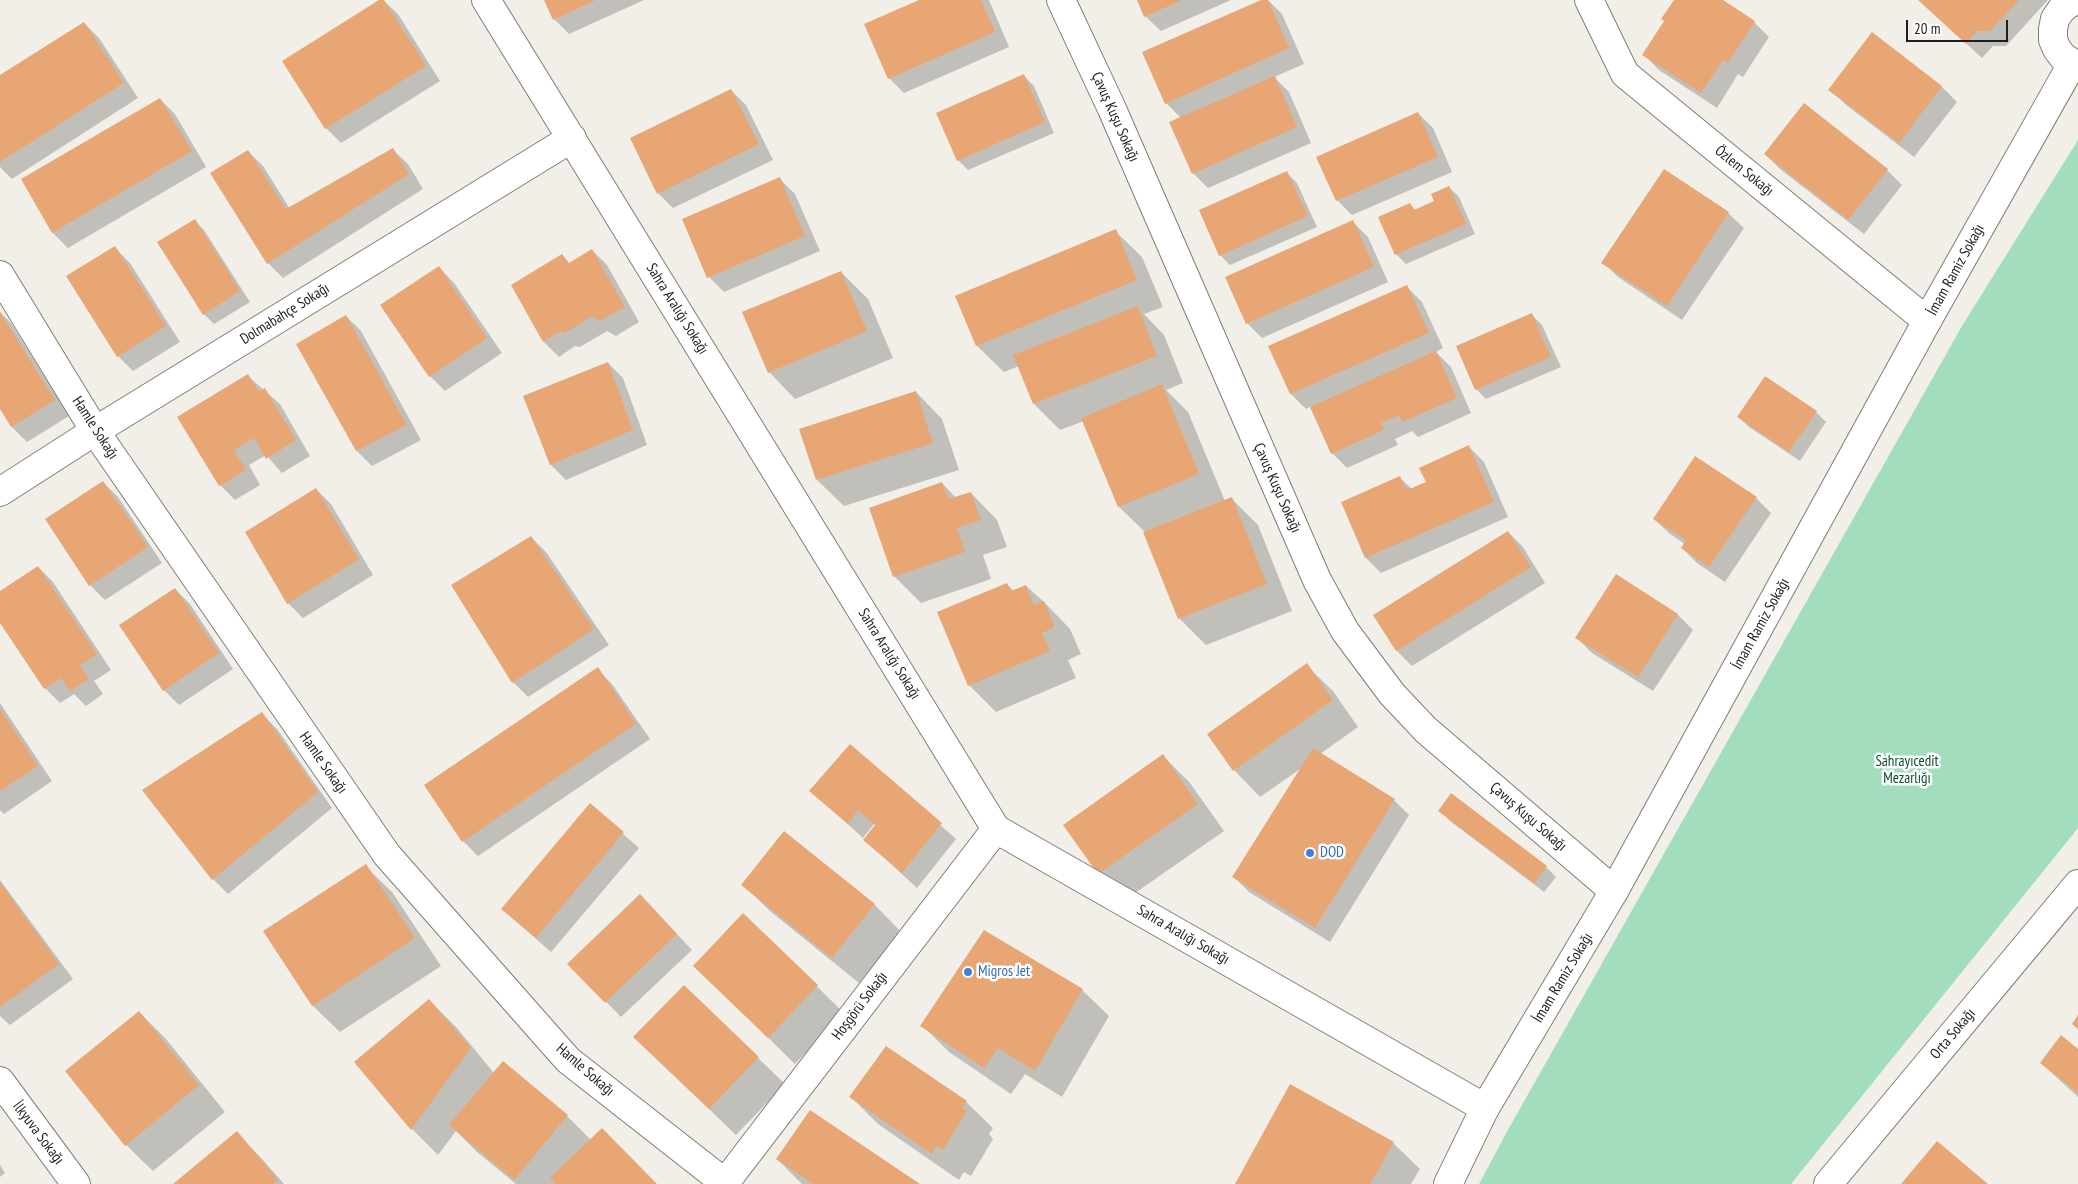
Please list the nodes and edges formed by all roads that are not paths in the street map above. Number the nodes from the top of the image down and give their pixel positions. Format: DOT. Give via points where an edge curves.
graph roads {
  1 [pos="486,0"];
  2 [pos="1061,0"];
  3 [pos="1589,0"];
  4 [pos="2069,4"];
  5 [pos="2075,65"];
  6 [pos="572,138"];
  7 [pos="0,275"];
  8 [pos="1927,321"];
  9 [pos="95,431"];
  10 [pos="0,492"];
  11 [pos="996,829"];
  12 [pos="2078,884"];
  13 [pos="1614,891"];
  14 [pos="0,1082"];
  15 [pos="1485,1108"];
  16 [pos="76,1184"];
  17 [pos="725,1184"];
  18 [pos="1448,1184"];
  19 [pos="1828,1184"];
  1 -- 6 [label="street, Sahra Aralığı Sokağı"];
  2 -- 13 [label="street, Çavuş Kuşu Sokağı" via="1112,109 1317,580 1345,631 1392,694 1426,730"];
  3 -- 8 [label="street, Özlem Sokağı" via="1625,74"];
  4 -- 5 [label="street" via="2055,19 2053,40 2063,57"];
  5 -- 8 [label="street, İmam Ramiz Sokağı"];
  6 -- 9 [label="street, Dolmabahçe Sokağı"];
  6 -- 11 [label="street, Sahra Aralığı Sokağı"];
  7 -- 9 [label="street, Hamle Sokağı"];
  8 -- 13 [label="street, İmam Ramiz Sokağı"];
  9 -- 10 [label="street, Dolmabahçe Sokağı"];
  9 -- 17 [label="street, Hamle Sokağı" via="387,855 568,1060"];
  11 -- 15 [label="street, Sahra Aralığı Sokağı"];
  11 -- 17 [label="street, Hoşgörü Sokağı"];
  12 -- 19 [label="street, Orta Sokağı"];
  13 -- 15 [label="street, İmam Ramiz Sokağı"];
  14 -- 16 [label="street, İlkyuva Sokağı"];
  15 -- 18 [label="street, İmam Ramiz Sokağı"];
}
